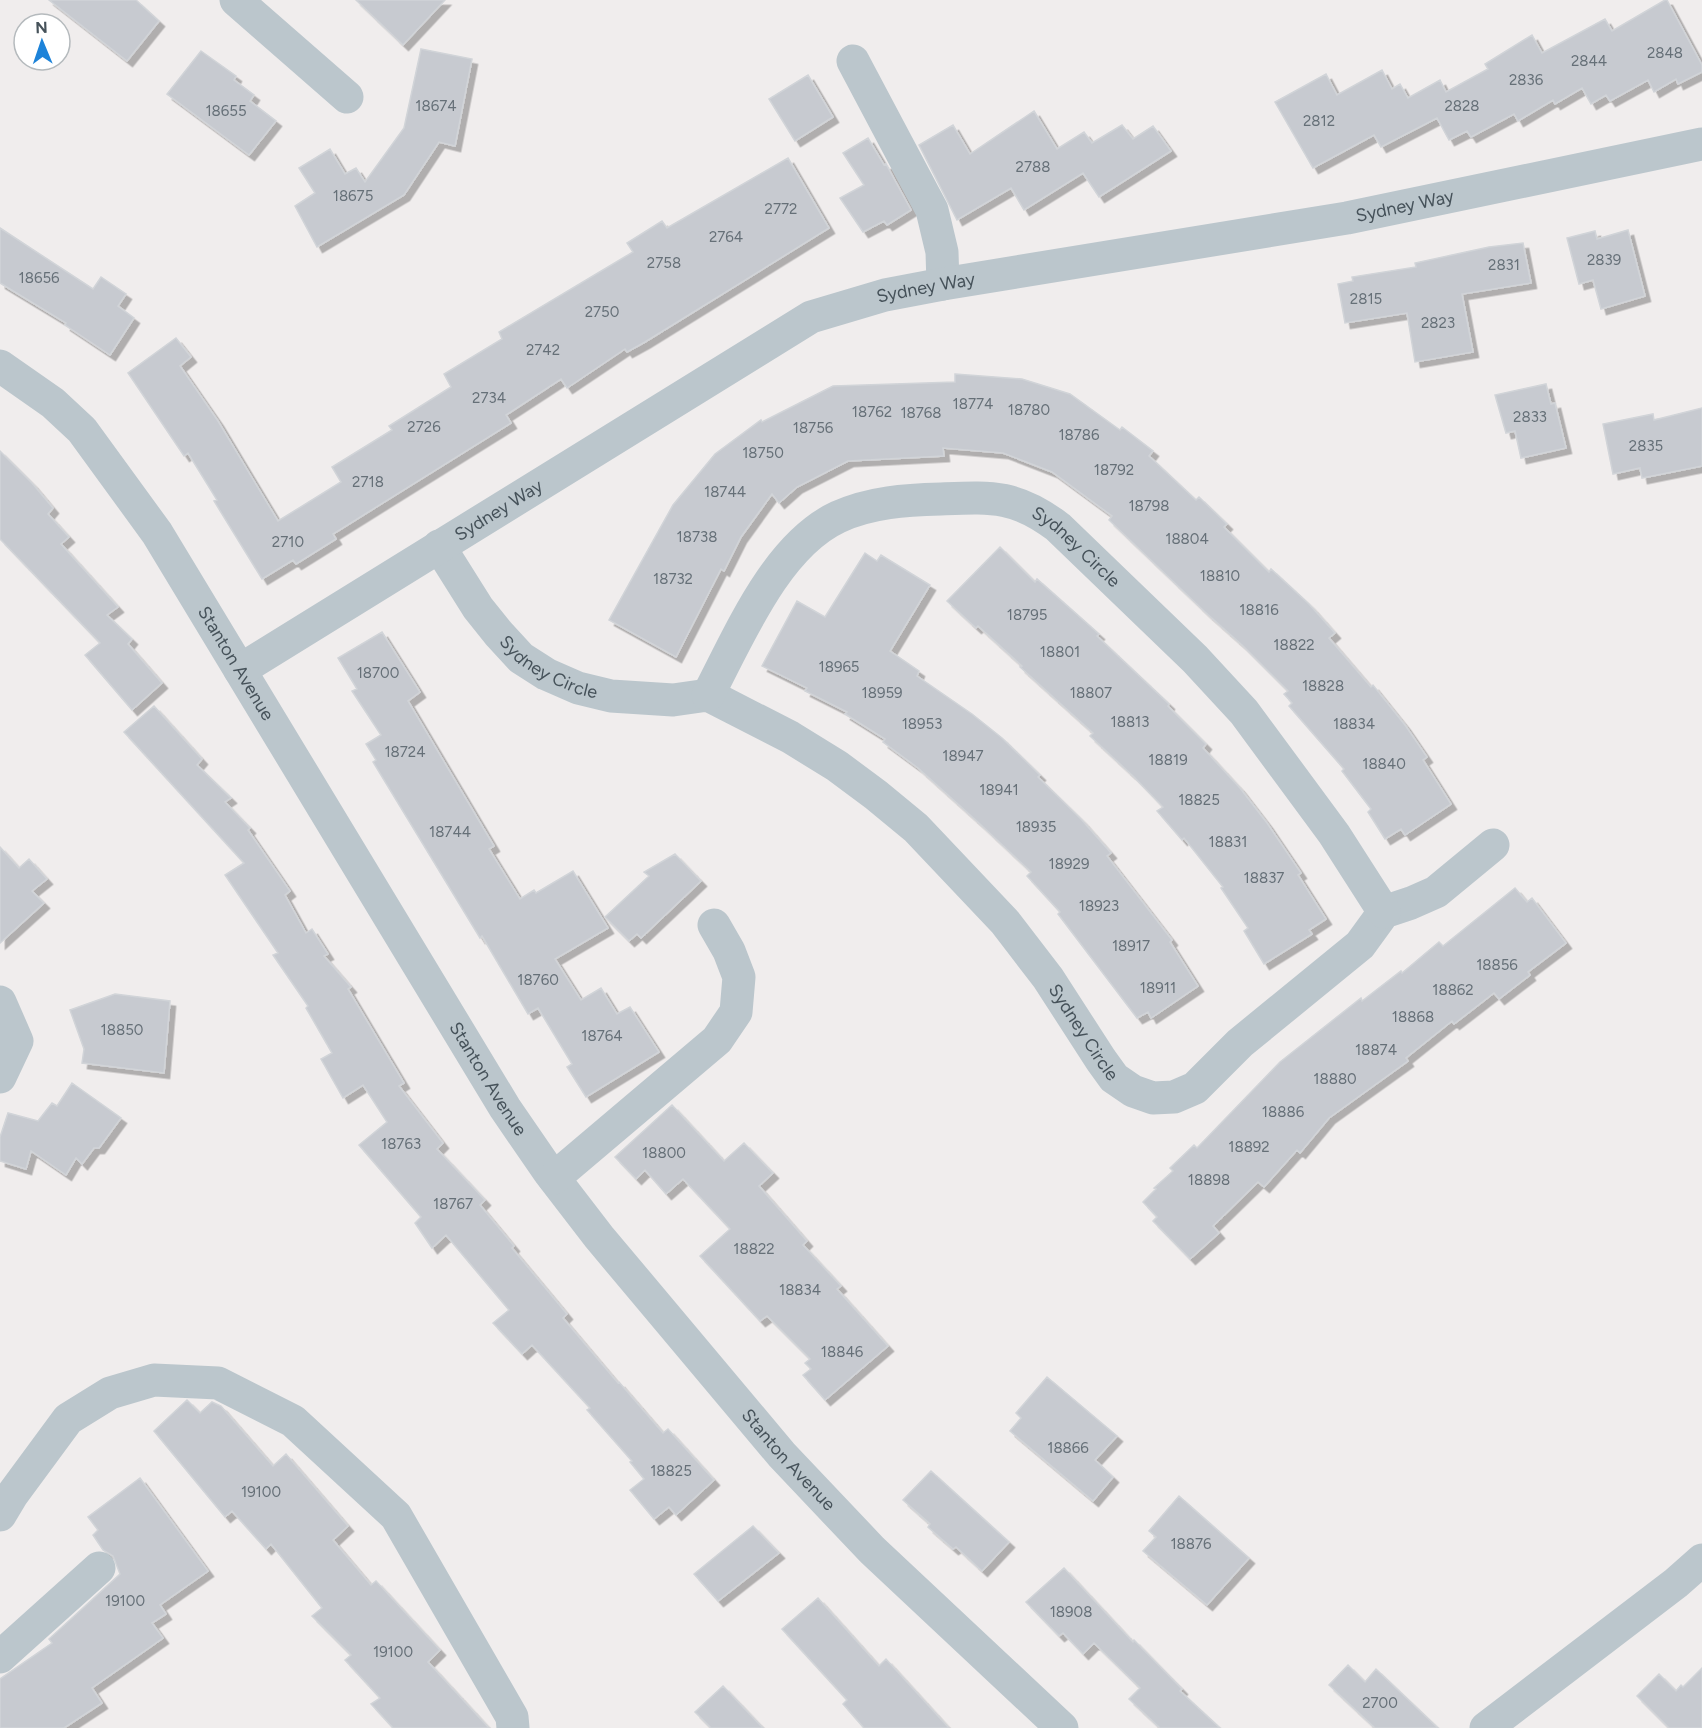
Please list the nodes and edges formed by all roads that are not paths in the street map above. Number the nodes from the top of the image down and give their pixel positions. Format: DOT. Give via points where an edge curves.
graph roads {
  1 [pos="236,0"];
  2 [pos="853,61"];
  3 [pos="347,97"];
  4 [pos="1702,144"];
  5 [pos="943,284"];
  6 [pos="0,366"];
  7 [pos="439,546"];
  8 [pos="240,670"];
  9 [pos="708,695"];
  10 [pos="1493,845"];
  11 [pos="1384,912"];
  12 [pos="714,925"];
  13 [pos="0,1002"];
  14 [pos="0,1077"];
  15 [pos="554,1178"];
  16 [pos="0,1515"];
  17 [pos="1702,1560"];
  18 [pos="99,1568"];
  19 [pos="0,1657"];
  20 [pos="513,1728"];
  21 [pos="1062,1728"];
  22 [pos="1486,1728"];
  1 -- 3 [label="street"];
  2 -- 5 [label="street" via="932,210 942,252"];
  4 -- 5 [label="street, Sydney Way" via="1347,218"];
  5 -- 7 [label="street, Sydney Way" via="885,295 811,317"];
  6 -- 8 [label="street, Stanton Avenue" via="61,409 96,447 156,532"];
  7 -- 8 [label="street, Sydney Way"];
  7 -- 9 [label="street, Sydney Circle" via="498,633 521,658 546,674 578,688 611,696 673,700"];
  8 -- 15 [label="street, Stanton Avenue" via="505,1108"];
  9 -- 11 [label="street, Sydney Circle" via="837,766 916,828 1005,922 1048,978 1114,1078 1153,1098 1174,1097 1195,1088 1240,1043 1360,945"];
  9 -- 11 [label="street, Sydney Circle" via="772,577 814,531 838,517 902,500 989,498 1014,502 1037,511 1058,527 1195,659 1244,712 1334,834"];
  10 -- 11 [label="street" via="1436,892"];
  12 -- 15 [label="street" via="739,977 736,1012 717,1040"];
  13 -- 14 [label="street" via="17,1041"];
  15 -- 21 [label="street, Stanton Avenue" via="659,1311 782,1455 872,1550"];
  16 -- 20 [label="street" via="68,1419 110,1393 154,1380 218,1383 293,1421 396,1516 512,1716"];
  17 -- 22 [label="street"];
  18 -- 19 [label="street"];
}
